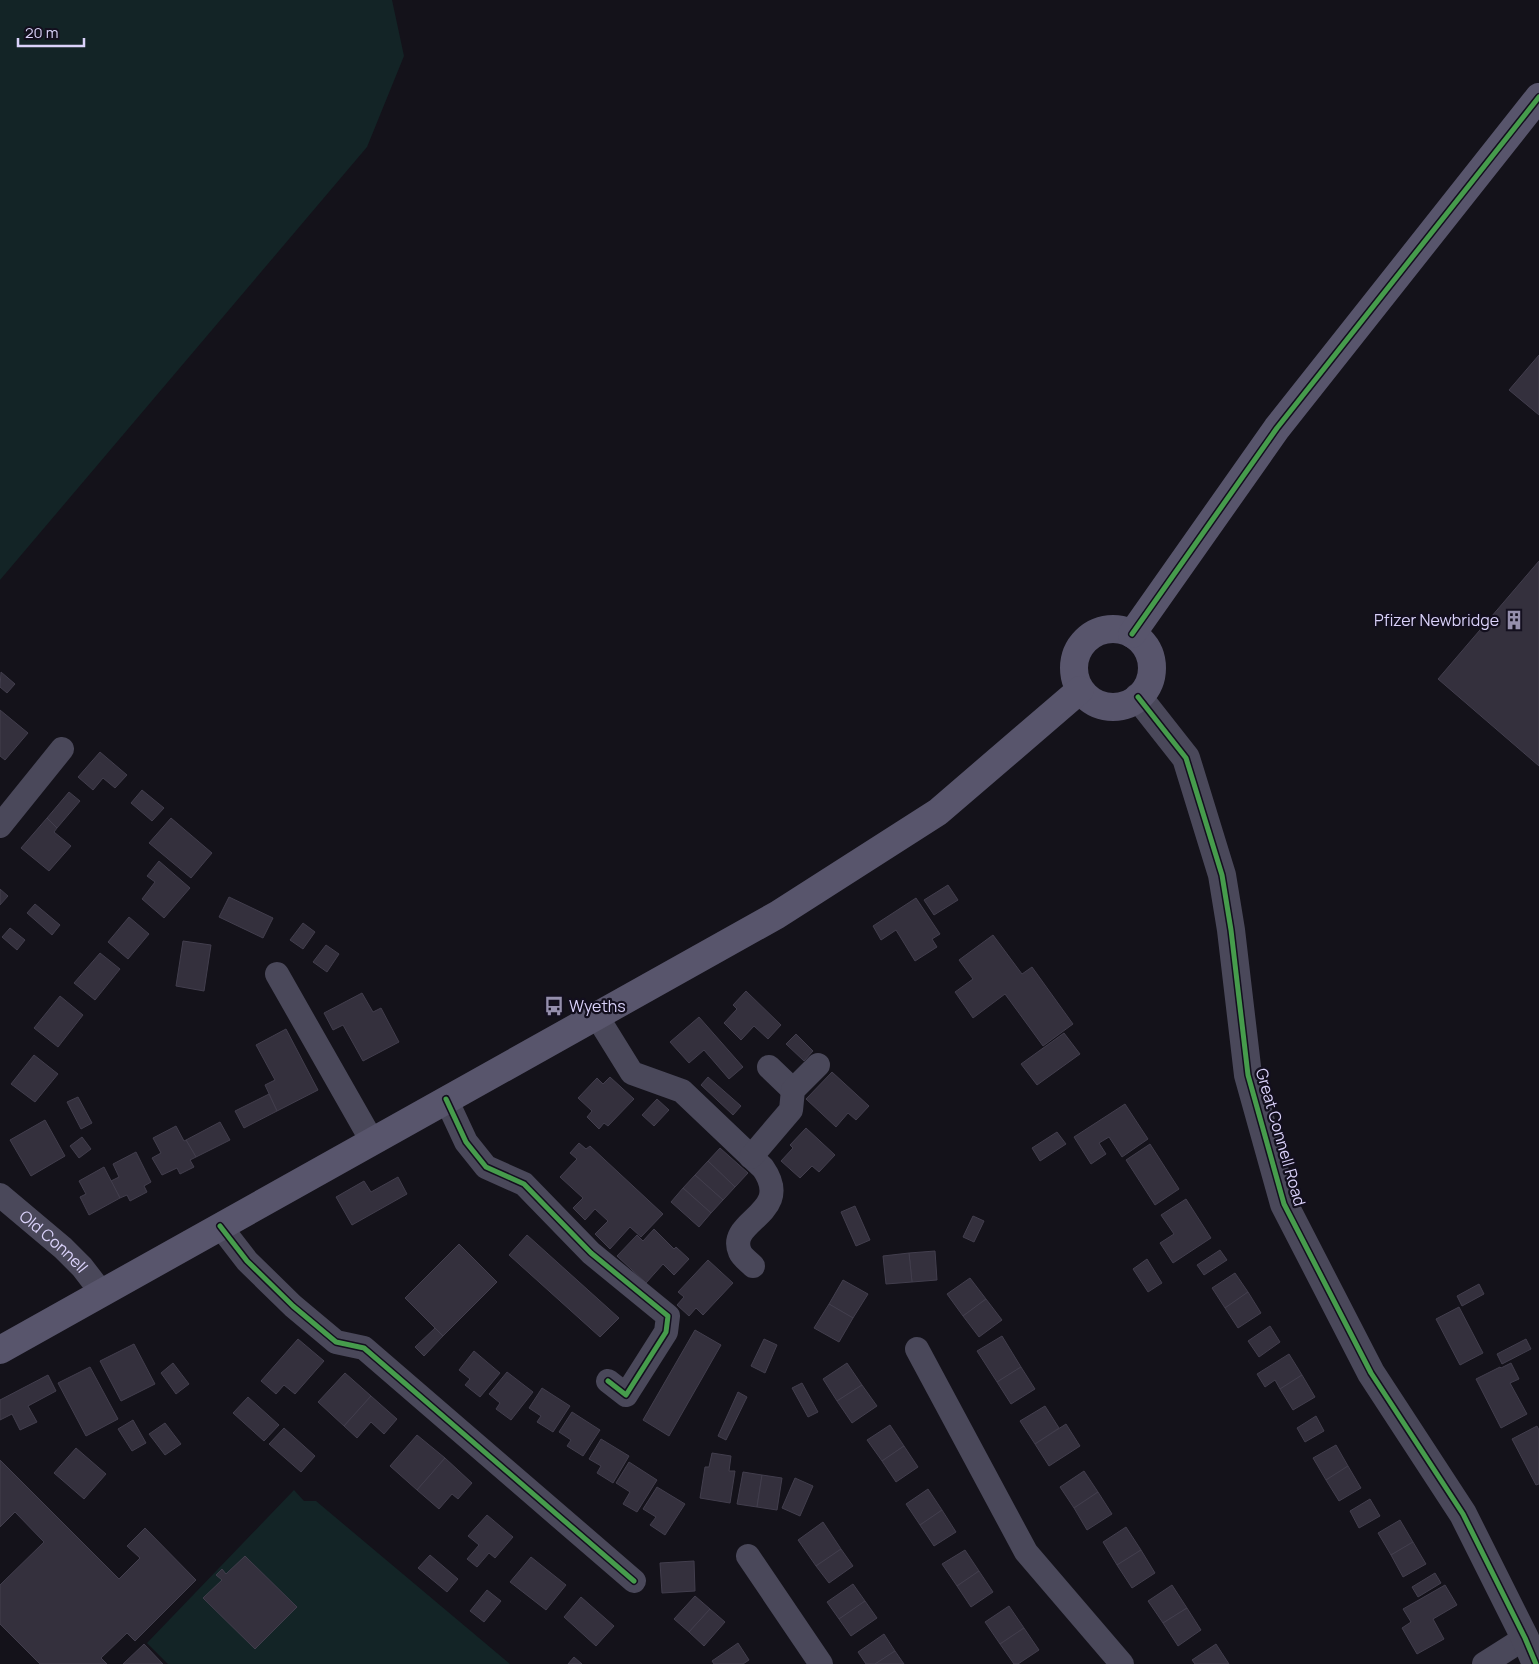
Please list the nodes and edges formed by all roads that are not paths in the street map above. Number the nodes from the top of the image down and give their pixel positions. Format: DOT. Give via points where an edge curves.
graph roads {
  1 [pos="1539,97"];
  2 [pos="1132,634"];
  3 [pos="1080,690"];
  4 [pos="1138,697"];
  5 [pos="62,749"];
  6 [pos="0,826"];
  7 [pos="277,974"];
  8 [pos="596,1015"];
  9 [pos="818,1065"];
  10 [pos="769,1067"];
  11 [pos="793,1090"];
  12 [pos="446,1100"];
  13 [pos="372,1141"];
  14 [pos="751,1157"];
  15 [pos="0,1195"];
  16 [pos="220,1226"];
  17 [pos="754,1266"];
  18 [pos="102,1293"];
  19 [pos="917,1348"];
  20 [pos="0,1350"];
  21 [pos="608,1381"];
  22 [pos="748,1556"];
  23 [pos="634,1581"];
  24 [pos="1525,1638"];
  25 [pos="821,1664"];
  26 [pos="1122,1664"];
  27 [pos="1484,1664"];
  28 [pos="1536,1664"];
  1 -- 2 [label="main road" via="1277,428"];
  2 -- 3 [label="main road" via="1108,629 1093,634 1080,646 1074,675"];
  2 -- 4 [label="main road" via="1148,650 1152,663 1151,679"];
  3 -- 4 [label="main road" via="1091,700 1113,707 1125,705"];
  3 -- 8 [label="main road" via="938,812 777,915"];
  4 -- 24 [label="street, Great Connell Road" via="1186,758 1222,875 1248,1075 1284,1204 1370,1372 1463,1514"];
  5 -- 6 [label="street"];
  7 -- 13 [label="street"];
  8 -- 12 [label="main road"];
  8 -- 14 [label="street" via="632,1072 682,1091"];
  9 -- 11 [label="street"];
  10 -- 11 [label="street"];
  11 -- 14 [label="street" via="791,1110"];
  12 -- 13 [label="main road"];
  12 -- 21 [label="street" via="466,1142 486,1167 524,1184 591,1253 668,1316 666,1332 626,1395"];
  13 -- 16 [label="main road"];
  14 -- 17 [label="street" via="763,1168 772,1188 771,1201 740,1234 738,1242 740,1253"];
  15 -- 18 [label="street, Old Connell" via="64,1248"];
  16 -- 18 [label="main road"];
  16 -- 23 [label="street" via="247,1262 293,1306 336,1342 364,1348"];
  18 -- 20 [label="main road"];
  19 -- 26 [label="street" via="1026,1552"];
  22 -- 25 [label="street"];
  24 -- 27 [label="street"];
  24 -- 28 [label="street, Great Connell Road"];
}
